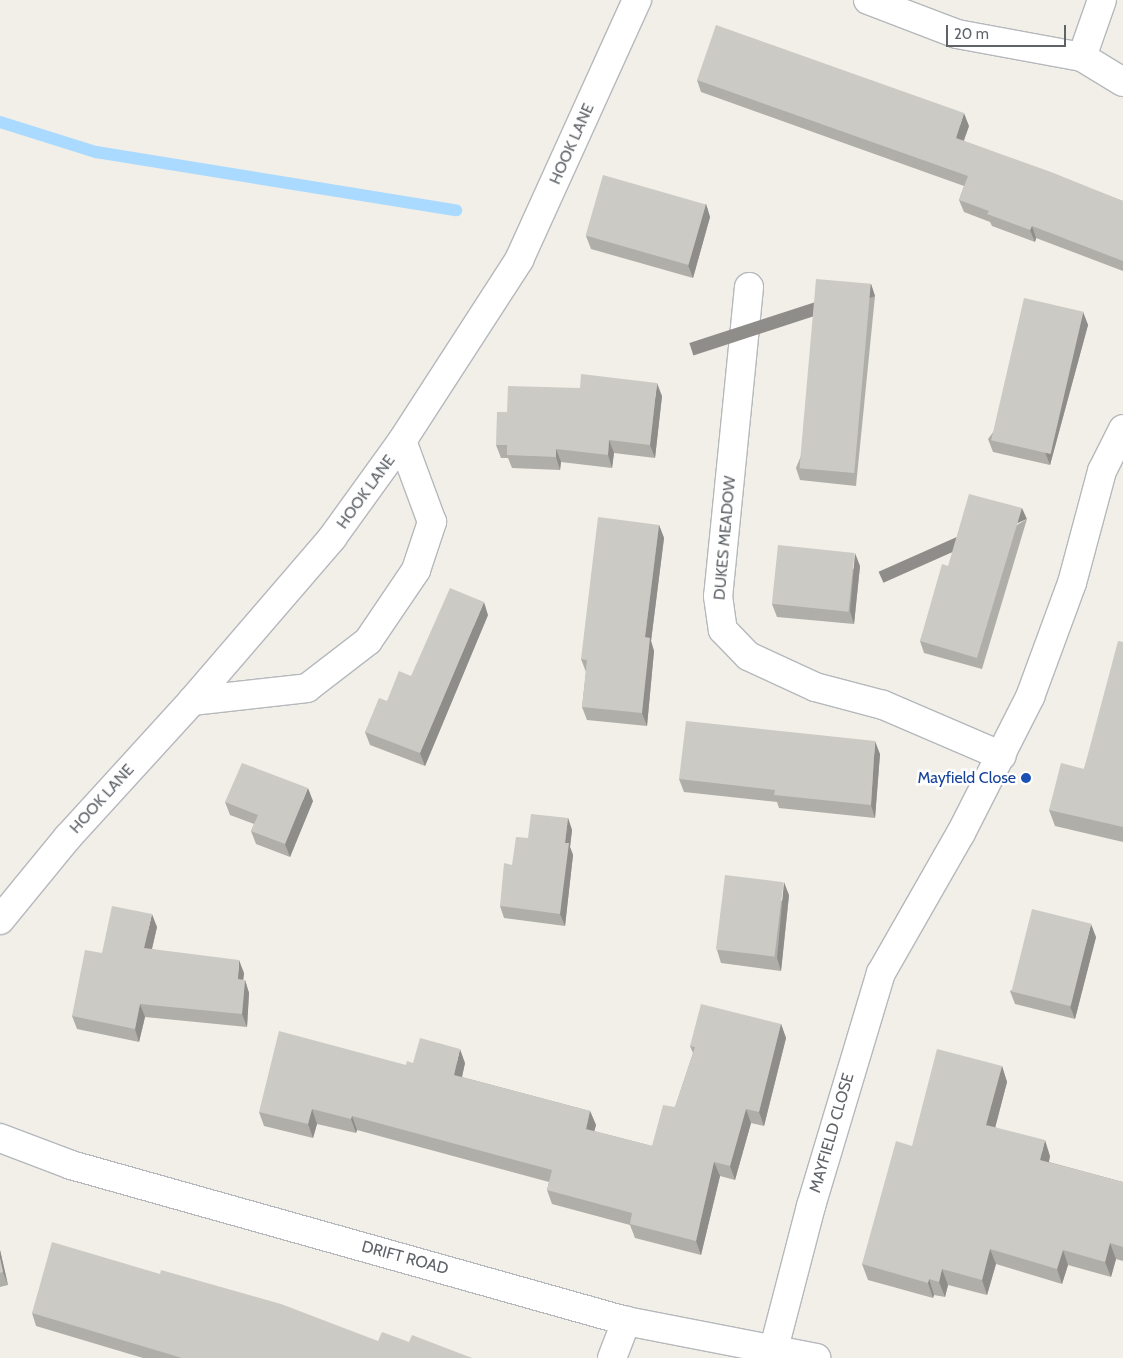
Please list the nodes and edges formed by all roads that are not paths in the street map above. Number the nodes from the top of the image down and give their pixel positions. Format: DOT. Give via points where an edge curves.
graph roads {
  1 [pos="637,0"];
  2 [pos="868,0"];
  3 [pos="1102,0"];
  4 [pos="1082,57"];
  5 [pos="1123,82"];
  6 [pos="749,287"];
  7 [pos="1123,429"];
  8 [pos="402,441"];
  9 [pos="192,701"];
  10 [pos="1002,756"];
  11 [pos="0,920"];
  12 [pos="0,1138"];
  13 [pos="626,1322"];
  14 [pos="773,1352"];
  15 [pos="612,1358"];
  16 [pos="816,1358"];
  1 -- 8 [label="street, HOOK LANE" via="519,260"];
  2 -- 4 [label="street" via="957,34"];
  3 -- 4 [label="street"];
  4 -- 5 [label="street"];
  6 -- 10 [label="street, DUKES MEADOW" via="718,596 723,630 748,656 815,687 883,705"];
  7 -- 10 [label="street, MAYFIELD CLOSE" via="1102,471 1072,583 1030,697"];
  8 -- 9 [label="street, HOOK LANE" via="332,538"];
  8 -- 9 [label="street" via="432,522 416,570 368,641 307,688"];
  9 -- 11 [label="street, HOOK LANE" via="68,837"];
  10 -- 14 [label="street, MAYFIELD CLOSE" via="962,833 880,973 811,1206"];
  12 -- 13 [label="street, DRIFT ROAD" via="71,1165"];
  13 -- 14 [label="street, DRIFT ROAD"];
  13 -- 15 [label="street"];
  14 -- 16 [label="street, DRIFT ROAD"];
}
